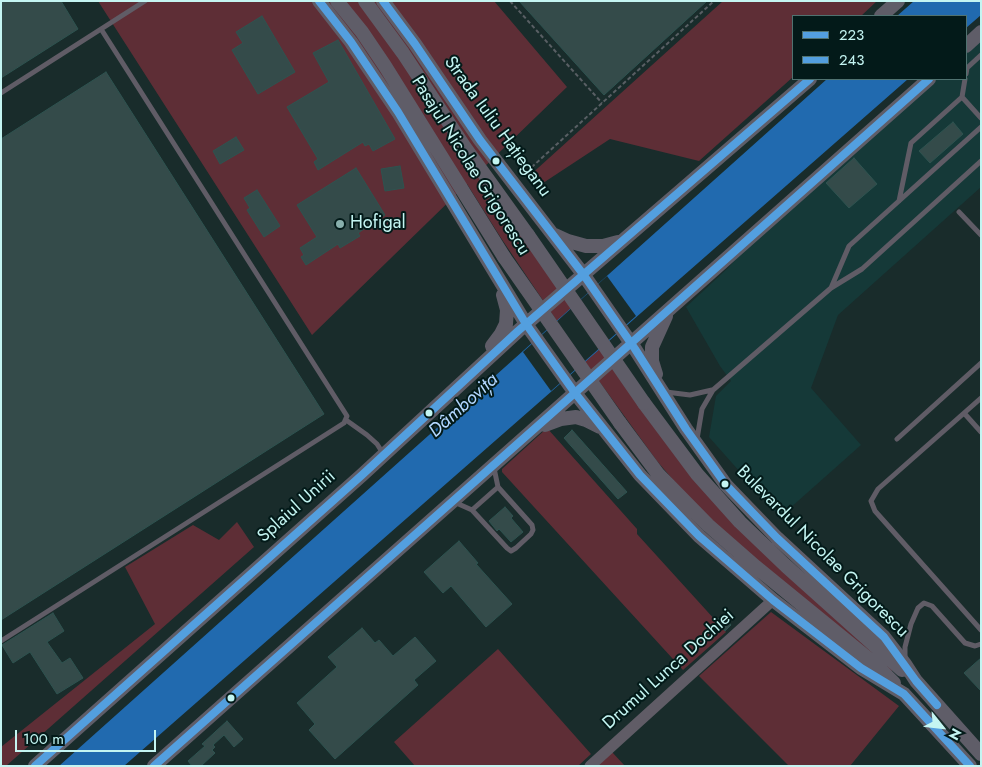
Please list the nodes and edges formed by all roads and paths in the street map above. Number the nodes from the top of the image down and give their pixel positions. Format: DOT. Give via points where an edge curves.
graph roads {
  1 [pos="145,1"];
  2 [pos="318,1"];
  3 [pos="337,1"];
  4 [pos="365,1"];
  5 [pos="383,1"];
  6 [pos="510,1"];
  7 [pos="714,1"];
  8 [pos="898,1"];
  9 [pos="882,15"];
  10 [pos="101,29"];
  11 [pos="981,32"];
  12 [pos="967,45"];
  13 [pos="981,56"];
  14 [pos="967,68"];
  15 [pos="809,80"];
  16 [pos="928,80"];
  17 [pos="965,80"];
  18 [pos="1,93"];
  19 [pos="962,97"];
  20 [pos="603,104"];
  21 [pos="981,118"];
  22 [pos="981,126"];
  23 [pos="981,161"];
  24 [pos="514,183"];
  25 [pos="899,201"];
  26 [pos="960,212"];
  27 [pos="552,233"];
  28 [pos="981,235"];
  29 [pos="622,241"];
  30 [pos="583,274"];
  31 [pos="499,282"];
  32 [pos="831,288"];
  33 [pos="670,309"];
  34 [pos="526,324"];
  35 [pos="632,343"];
  36 [pos="981,363"];
  37 [pos="472,373"];
  38 [pos="713,390"];
  39 [pos="662,391"];
  40 [pos="575,393"];
  41 [pos="981,398"];
  42 [pos="964,412"];
  43 [pos="346,420"];
  44 [pos="537,428"];
  45 [pos="604,430"];
  46 [pos="981,432"];
  47 [pos="897,439"];
  48 [pos="696,445"];
  49 [pos="384,455"];
  50 [pos="493,466"];
  51 [pos="498,486"];
  52 [pos="453,502"];
  53 [pos="472,510"];
  54 [pos="773,600"];
  55 [pos="981,630"];
  56 [pos="1,641"];
  57 [pos="981,644"];
  58 [pos="905,664"];
  59 [pos="916,681"];
  60 [pos="904,694"];
  61 [pos="981,754"];
  62 [pos="34,766"];
  63 [pos="154,766"];
  64 [pos="590,766"];
  65 [pos="970,766"];
  1 -- 10 [label="lane"];
  2 -- 31 [label="main road" via="351,42 398,112"];
  3 -- 60 [label="main road, Pasajul Nicolae Grigorescu, bridge" via="390,74 504,257 620,424 663,479 708,525 876,665"];
  4 -- 59 [label="main road, Pasajul Nicolae Grigorescu, bridge" via="644,403 707,486 786,566"];
  5 -- 24 [label="main road, Strada Iuliu Hațieganu" via="464,118"];
  6 -- 20 [label="path"];
  7 -- 20 [label="path"];
  8 -- 9 [label="main road"];
  10 -- 18 [label="lane"];
  10 -- 43 [label="lane" via="342,407"];
  11 -- 12 [label="main road"];
  13 -- 14 [label="lane"];
  15 -- 29 [label="main road, Splaiul Unirii"];
  16 -- 33 [label="main road"];
  17 -- 19 [label="lane"];
  19 -- 21 [label="lane"];
  19 -- 25 [label="lane" via="910,143"];
  20 -- 24 [label="path"];
  22 -- 25 [label="lane"];
  23 -- 32 [label="lane" via="862,268"];
  24 -- 27 [label="main road, Strada Iuliu Hațieganu"];
  25 -- 32 [label="lane" via="849,246"];
  26 -- 28 [label="lane"];
  27 -- 29 [label="main road" via="586,246"];
  27 -- 30 [label="main road, Strada Iuliu Hațieganu"];
  29 -- 30 [label="main road, Splaiul Unirii"];
  30 -- 34 [label="main road, Splaiul Unirii"];
  30 -- 35 [label="main road, Strada Iuliu Hațieganu"];
  31 -- 34 [label="main road"];
  31 -- 37 [label="main road" via="507,310 506,324 498,340"];
  32 -- 38 [label="lane"];
  33 -- 35 [label="main road"];
  33 -- 39 [label="main road" via="651,353"];
  34 -- 37 [label="main road, Splaiul Unirii"];
  34 -- 40 [label="main road"];
  35 -- 39 [label="main road, Bulevardul Nicolae Grigorescu"];
  35 -- 40 [label="main road"];
  36 -- 47 [label="lane"];
  37 -- 49 [label="main road, Splaiul Unirii"];
  38 -- 39 [label="lane" via="690,394"];
  38 -- 48 [label="lane" via="702,409"];
  39 -- 48 [label="main road, Bulevardul Nicolae Grigorescu"];
  40 -- 44 [label="main road"];
  40 -- 45 [label="main road"];
  41 -- 42 [label="lane"];
  42 -- 46 [label="lane"];
  42 -- 55 [label="lane" via="878,489 871,501 875,510"];
  43 -- 49 [label="lane" via="377,444"];
  43 -- 56 [label="lane"];
  44 -- 45 [label="main road" via="561,419 576,418"];
  44 -- 50 [label="main road"];
  45 -- 54 [label="main road" via="675,513"];
  48 -- 58 [label="main road, Bulevardul Nicolae Grigorescu" via="754,516 875,628"];
  49 -- 62 [label="main road, Splaiul Unirii"];
  50 -- 51 [label="lane"];
  50 -- 52 [label="main road"];
  51 -- 53 [label="lane"];
  51 -- 53 [label="lane" via="532,525 532,534 511,550"];
  52 -- 53 [label="lane"];
  52 -- 63 [label="main road"];
  54 -- 60 [label="main road" via="861,668"];
  54 -- 64 [label="street, Drumul Lunca Dochiei"];
  57 -- 58 [label="lane" via="965,643 932,606 924,603 911,624 905,647"];
  58 -- 59 [label="main road, Bulevardul Nicolae Grigorescu"];
  59 -- 61 [label="main road, Bulevardul Nicolae Grigorescu"];
  60 -- 65 [label="main road"];
}
